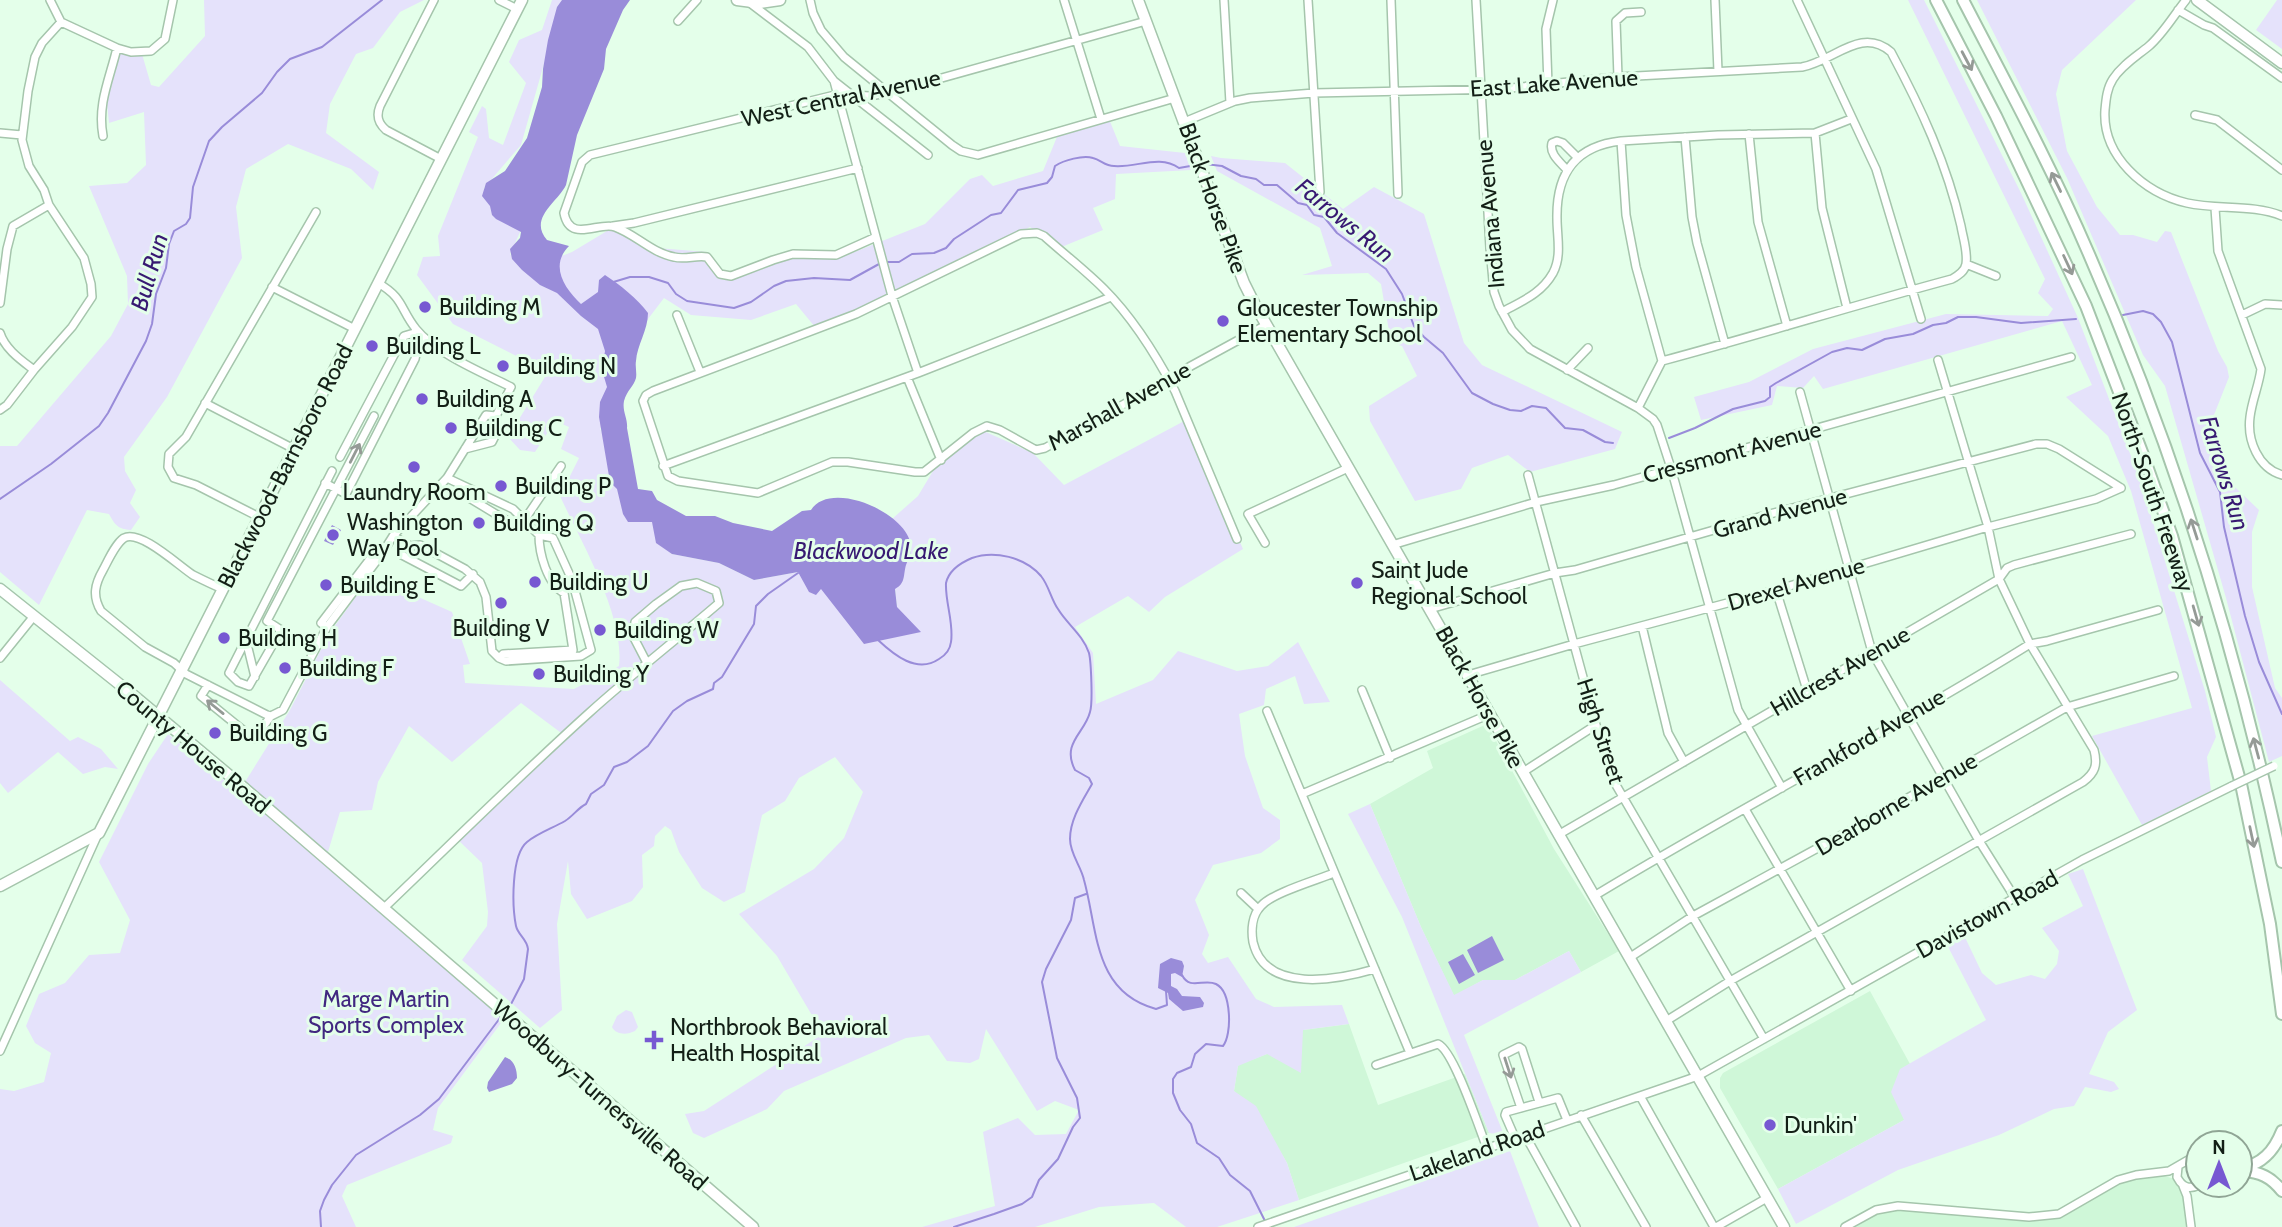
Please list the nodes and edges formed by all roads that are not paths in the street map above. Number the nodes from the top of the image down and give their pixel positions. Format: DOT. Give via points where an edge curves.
graph roads {
  1 [pos="50,0"];
  2 [pos="173,0"];
  3 [pos="434,0"];
  4 [pos="499,0"];
  5 [pos="697,0"];
  6 [pos="737,0"];
  7 [pos="780,0"];
  8 [pos="810,0"];
  9 [pos="1065,0"];
  10 [pos="1138,0"];
  11 [pos="1224,0"];
  12 [pos="1308,0"];
  13 [pos="1391,0"];
  14 [pos="1476,0"];
  15 [pos="1553,0"];
  16 [pos="1715,0"];
  17 [pos="1797,0"];
  18 [pos="1936,0"];
  19 [pos="1963,0"];
  20 [pos="2186,0"];
  21 [pos="2197,0"];
  22 [pos="750,2"];
  23 [pos="519,5"];
  24 [pos="2178,10"];
  25 [pos="1642,12"];
  26 [pos="678,21"];
  27 [pos="1146,21"];
  28 [pos="61,22"];
  29 [pos="1077,41"];
  30 [pos="117,48"];
  31 [pos="1824,60"];
  32 [pos="2282,63"];
  33 [pos="1718,71"];
  34 [pos="1618,78"];
  35 [pos="2282,78"];
  36 [pos="834,80"];
  37 [pos="1548,85"];
  38 [pos="1481,89"];
  39 [pos="1396,91"];
  40 [pos="888,93"];
  41 [pos="1314,93"];
  42 [pos="839,94"];
  43 [pos="853,96"];
  44 [pos="1175,98"];
  45 [pos="1230,103"];
  46 [pos="2195,115"];
  47 [pos="1851,118"];
  48 [pos="1101,119"];
  49 [pos="1184,122"];
  50 [pos="0,132"];
  51 [pos="1815,133"];
  52 [pos="1749,134"];
  53 [pos="22,135"];
  54 [pos="103,136"];
  55 [pos="1685,137"];
  56 [pos="1621,141"];
  57 [pos="928,155"];
  58 [pos="1578,158"];
  59 [pos="441,159"];
  60 [pos="858,167"];
  61 [pos="1567,170"];
  62 [pos="2282,170"];
  63 [pos="1320,192"];
  64 [pos="1398,194"];
  65 [pos="49,205"];
  66 [pos="2215,208"];
  67 [pos="316,212"];
  68 [pos="2282,216"];
  69 [pos="613,226"];
  70 [pos="876,237"];
  71 [pos="1966,264"];
  72 [pos="1996,276"];
  73 [pos="378,283"];
  74 [pos="272,287"];
  75 [pos="1913,290"];
  76 [pos="891,296"];
  77 [pos="1111,297"];
  78 [pos="0,303"];
  79 [pos="2282,305"];
  80 [pos="1847,308"];
  81 [pos="1502,312"];
  82 [pos="2242,314"];
  83 [pos="677,315"];
  84 [pos="1921,319"];
  85 [pos="1266,325"];
  86 [pos="1787,326"];
  87 [pos="355,329"];
  88 [pos="415,332"];
  89 [pos="0,334"];
  90 [pos="1726,344"];
  91 [pos="1588,348"];
  92 [pos="2071,357"];
  93 [pos="1938,360"];
  94 [pos="1662,361"];
  95 [pos="34,370"];
  96 [pos="1567,370"];
  97 [pos="700,372"];
  98 [pos="918,373"];
  99 [pos="907,377"];
  100 [pos="1169,379"];
  101 [pos="1949,391"];
  102 [pos="1800,392"];
  103 [pos="205,403"];
  104 [pos="1638,408"];
  105 [pos="0,410"];
  106 [pos="363,412"];
  107 [pos="374,416"];
  108 [pos="496,416"];
  109 [pos="384,420"];
  110 [pos="1811,430"];
  111 [pos="294,449"];
  112 [pos="465,449"];
  113 [pos="340,457"];
  114 [pos="941,460"];
  115 [pos="1968,462"];
  116 [pos="561,466"];
  117 [pos="663,466"];
  118 [pos="1348,468"];
  119 [pos="1671,468"];
  120 [pos="332,471"];
  121 [pos="1528,475"];
  122 [pos="2282,475"];
  123 [pos="447,478"];
  124 [pos="325,483"];
  125 [pos="466,487"];
  126 [pos="2121,488"];
  127 [pos="336,489"];
  128 [pos="1830,500"];
  129 [pos="1536,502"];
  130 [pos="259,517"];
  131 [pos="526,520"];
  132 [pos="303,526"];
  133 [pos="1988,527"];
  134 [pos="313,532"];
  135 [pos="2132,534"];
  136 [pos="539,535"];
  137 [pos="393,536"];
  138 [pos="1690,537"];
  139 [pos="1237,539"];
  140 [pos="405,543"];
  141 [pos="1265,543"];
  142 [pos="1392,545"];
  143 [pos="287,558"];
  144 [pos="297,564"];
  145 [pos="1849,569"];
  146 [pos="1555,573"];
  147 [pos="472,574"];
  148 [pos="1998,579"];
  149 [pos="0,589"];
  150 [pos="222,589"];
  151 [pos="1776,590"];
  152 [pos="1709,608"];
  153 [pos="1430,609"];
  154 [pos="2158,610"];
  155 [pos="34,616"];
  156 [pos="1642,626"];
  157 [pos="246,640"];
  158 [pos="1574,644"];
  159 [pos="2030,644"];
  160 [pos="1872,652"];
  161 [pos="0,658"];
  162 [pos="499,658"];
  163 [pos="646,663"];
  164 [pos="181,670"];
  165 [pos="1468,675"];
  166 [pos="2174,676"];
  167 [pos="255,677"];
  168 [pos="238,682"];
  169 [pos="208,685"];
  170 [pos="1362,690"];
  171 [pos="1808,690"];
  172 [pos="230,696"];
  173 [pos="2067,707"];
  174 [pos="1267,711"];
  175 [pos="1490,714"];
  176 [pos="271,716"];
  177 [pos="1908,716"];
  178 [pos="159,717"];
  179 [pos="1596,725"];
  180 [pos="1745,725"];
  181 [pos="1390,758"];
  182 [pos="1684,762"];
  183 [pos="2278,764"];
  184 [pos="1523,772"];
  185 [pos="1944,777"];
  186 [pos="1782,788"];
  187 [pos="1302,794"];
  188 [pos="1623,797"];
  189 [pos="1745,809"];
  190 [pos="99,833"];
  191 [pos="1558,835"];
  192 [pos="1978,839"];
  193 [pos="1658,857"];
  194 [pos="2282,862"];
  195 [pos="1782,869"];
  196 [pos="1334,873"];
  197 [pos="0,886"];
  198 [pos="1241,894"];
  199 [pos="1594,896"];
  200 [pos="2015,898"];
  201 [pos="384,908"];
  202 [pos="1258,909"];
  203 [pos="1693,916"];
  204 [pos="1817,932"];
  205 [pos="1629,958"];
  206 [pos="1375,969"];
  207 [pos="1730,981"];
  208 [pos="1851,991"];
  209 [pos="2282,1014"];
  210 [pos="1666,1021"];
  211 [pos="1764,1039"];
  212 [pos="0,1051"];
  213 [pos="1410,1053"];
  214 [pos="1377,1065"];
  215 [pos="1698,1076"];
  216 [pos="1640,1096"];
  217 [pos="1539,1102"];
  218 [pos="1521,1108"];
  219 [pos="1581,1115"];
  220 [pos="1567,1120"];
  221 [pos="2282,1131"];
  222 [pos="1525,1135"];
  223 [pos="1515,1138"];
  224 [pos="1487,1148"];
  225 [pos="2184,1162"];
  226 [pos="2254,1164"];
  227 [pos="2178,1167"];
  228 [pos="2254,1172"];
  229 [pos="2146,1175"];
  230 [pos="2181,1183"];
  231 [pos="2184,1184"];
  232 [pos="2282,1191"];
  233 [pos="1767,1198"];
  234 [pos="2194,1199"];
  235 [pos="2190,1215"];
  236 [pos="753,1227"];
  237 [pos="1258,1227"];
  238 [pos="1576,1227"];
  239 [pos="1646,1227"];
  240 [pos="1715,1227"];
  241 [pos="1784,1227"];
  242 [pos="1845,1227"];
  243 [pos="2191,1227"];
  1 -- 28 [label="street"];
  2 -- 30 [label="street" via="165,39 158,47 139,52"];
  3 -- 59 [label="street" via="377,115 386,130"];
  4 -- 23 [label="street"];
  5 -- 26 [label="street"];
  6 -- 22 [label="main road"];
  7 -- 22 [label="main road"];
  8 -- 40 [label="street" via="830,42"];
  9 -- 29 [label="street"];
  10 -- 27 [label="main road, Black Horse Pike"];
  11 -- 45 [label="street"];
  12 -- 41 [label="street"];
  13 -- 39 [label="street"];
  14 -- 38 [label="street, Indiana Avenue"];
  15 -- 37 [label="street" via="1546,29"];
  16 -- 33 [label="street"];
  17 -- 31 [label="street"];
  18 -- 209 [label="highway, North-South Freeway, one-way" via="2082,296 2172,536 2241,784 2270,924"];
  194 -- 19 [label="highway, North-South Freeway, one-way" via="2221,613 2179,482 2088,250"];
  20 -- 24 [label="street"];
  21 -- 32 [label="main road"];
  22 -- 36 [label="street" via="808,47"];
  23 -- 59 [label="main road, Blackwood-Barnsboro Road"];
  24 -- 35 [label="street" via="2213,28"];
  24 -- 66 [label="street" via="2150,45 2113,78 2106,98 2106,130 2117,156 2156,191"];
  25 -- 34 [label="street" via="1625,13 1616,21"];
  27 -- 29 [label="street, West Central Avenue"];
  27 -- 44 [label="main road, Black Horse Pike"];
  28 -- 30 [label="street"];
  28 -- 53 [label="street" via="35,57"];
  29 -- 40 [label="street, West Central Avenue"];
  29 -- 48 [label="street"];
  30 -- 54 [label="street" via="102,104"];
  31 -- 33 [label="street, East Lake Avenue" via="1802,67"];
  31 -- 47 [label="street"];
  31 -- 71 [label="street, East Lake Avenue" via="1861,42 1874,41 1891,52 1937,146"];
  33 -- 34 [label="street, East Lake Avenue"];
  34 -- 37 [label="street, East Lake Avenue"];
  36 -- 42 [label="street"];
  36 -- 43 [label="street"];
  37 -- 38 [label="street, East Lake Avenue"];
  38 -- 39 [label="street, East Lake Avenue"];
  38 -- 81 [label="street, Indiana Avenue" via="1494,292"];
  39 -- 41 [label="street, East Lake Avenue"];
  39 -- 64 [label="street"];
  40 -- 43 [label="street, West Central Avenue"];
  40 -- 48 [label="street" via="961,152 971,155"];
  41 -- 45 [label="street, East Lake Avenue"];
  41 -- 63 [label="street"];
  42 -- 43 [label="street, West Central Avenue"];
  42 -- 60 [label="street"];
  42 -- 69 [label="street, West Central Avenue" via="590,155 580,167 565,208 566,219 574,228 585,230"];
  43 -- 57 [label="street"];
  44 -- 48 [label="street"];
  44 -- 49 [label="main road, Black Horse Pike"];
  45 -- 49 [label="street, East Lake Avenue"];
  46 -- 62 [label="street" via="2217,120"];
  47 -- 51 [label="street"];
  47 -- 75 [label="street" via="1876,169"];
  49 -- 85 [label="main road, Black Horse Pike" via="1244,283"];
  50 -- 53 [label="street"];
  51 -- 52 [label="street"];
  51 -- 80 [label="street" via="1822,208"];
  52 -- 55 [label="street"];
  52 -- 86 [label="street" via="1758,222"];
  53 -- 65 [label="street" via="26,157"];
  55 -- 56 [label="street"];
  55 -- 90 [label="street" via="1697,243"];
  56 -- 58 [label="street" via="1596,146"];
  56 -- 94 [label="street" via="1626,215"];
  58 -- 61 [label="street"];
  58 -- 61 [label="street" via="1563,142 1552,144 1553,155"];
  59 -- 73 [label="main road, Blackwood-Barnsboro Road"];
  60 -- 69 [label="street"];
  60 -- 70 [label="street"];
  61 -- 81 [label="street" via="1557,196 1558,253 1553,272 1535,295"];
  65 -- 78 [label="street" via="13,226"];
  65 -- 95 [label="street" via="84,258 92,296"];
  66 -- 68 [label="street" via="2264,210"];
  66 -- 82 [label="street" via="2218,251"];
  67 -- 74 [label="street"];
  69 -- 70 [label="street" via="669,256 707,257 720,274 731,276 793,254 836,255"];
  70 -- 76 [label="street"];
  71 -- 72 [label="street"];
  71 -- 75 [label="street" via="1952,279"];
  73 -- 87 [label="main road, Blackwood-Barnsboro Road"];
  73 -- 88 [label="street" via="395,295"];
  74 -- 87 [label="street"];
  74 -- 103 [label="street"];
  75 -- 80 [label="street"];
  75 -- 84 [label="street"];
  76 -- 77 [label="street" via="1028,233 1044,236"];
  76 -- 97 [label="street"];
  76 -- 98 [label="street"];
  77 -- 98 [label="street"];
  77 -- 100 [label="street" via="1135,324"];
  79 -- 82 [label="street" via="2265,304"];
  80 -- 86 [label="street"];
  81 -- 96 [label="street, Indiana Avenue" via="1530,349"];
  82 -- 122 [label="street" via="2262,369 2250,414 2252,443 2262,461"];
  83 -- 97 [label="street"];
  85 -- 100 [label="street, Marshall Avenue"];
  85 -- 118 [label="main road, Black Horse Pike"];
  86 -- 90 [label="street"];
  87 -- 111 [label="main road, Blackwood-Barnsboro Road"];
  88 -- 106 [label="street" via="404,336"];
  88 -- 108 [label="street" via="511,387"];
  88 -- 109 [label="street" via="415,359"];
  89 -- 95 [label="street" via="15,355"];
  90 -- 94 [label="street"];
  91 -- 96 [label="street"];
  92 -- 101 [label="street, Cressmont Avenue"];
  93 -- 101 [label="street"];
  94 -- 104 [label="street"];
  95 -- 105 [label="street"];
  96 -- 104 [label="street, Indiana Avenue"];
  97 -- 117 [label="street" via="645,397"];
  98 -- 99 [label="street"];
  99 -- 114 [label="street"];
  99 -- 117 [label="street"];
  100 -- 114 [label="street, Marshall Avenue" via="1045,448 1036,450 987,426"];
  100 -- 139 [label="street"];
  101 -- 110 [label="street, Cressmont Avenue"];
  101 -- 115 [label="street"];
  102 -- 110 [label="street"];
  103 -- 111 [label="street"];
  103 -- 130 [label="street" via="186,436 169,454 170,471 177,480"];
  104 -- 119 [label="street, Indiana Avenue" via="1657,425"];
  106 -- 107 [label="street"];
  106 -- 113 [label="street"];
  107 -- 109 [label="street"];
  127 -- 107 [label="street, one-way"];
  108 -- 112 [label="street" via="486,415"];
  108 -- 112 [label="street" via="498,430 492,442"];
  109 -- 127 [label="street" via="346,494"];
  110 -- 119 [label="street, Cressmont Avenue"];
  110 -- 128 [label="street"];
  111 -- 130 [label="main road, Blackwood-Barnsboro Road"];
  112 -- 123 [label="street"];
  114 -- 117 [label="street, Marshall Avenue" via="924,472 832,463 758,493 678,481 668,476"];
  115 -- 126 [label="street, Grand Avenue" via="2043,443"];
  115 -- 128 [label="street, Grand Avenue"];
  115 -- 133 [label="street"];
  116 -- 131 [label="street"];
  118 -- 141 [label="street" via="1248,514"];
  118 -- 142 [label="main road, Black Horse Pike"];
  119 -- 129 [label="street, Cressmont Avenue"];
  119 -- 138 [label="street, Indiana Avenue"];
  120 -- 124 [label="street"];
  121 -- 129 [label="street, High Street"];
  123 -- 125 [label="street"];
  123 -- 137 [label="street"];
  124 -- 127 [label="street"];
  124 -- 132 [label="street"];
  125 -- 131 [label="street"];
  125 -- 131 [label="street" via="461,493 519,528"];
  126 -- 133 [label="street, Drexel Avenue" via="2096,499"];
  127 -- 134 [label="street"];
  128 -- 138 [label="street, Grand Avenue"];
  128 -- 145 [label="street"];
  129 -- 142 [label="street, Cressmont Avenue"];
  129 -- 146 [label="street, High Street"];
  130 -- 150 [label="main road, Blackwood-Barnsboro Road"];
  131 -- 136 [label="street"];
  132 -- 134 [label="street"];
  132 -- 143 [label="street"];
  133 -- 145 [label="street, Drexel Avenue"];
  133 -- 148 [label="street"];
  134 -- 144 [label="street"];
  135 -- 148 [label="street, Hillcrest Avenue" via="2014,565"];
  136 -- 162 [label="street" via="539,550 556,589 564,593 573,650 503,654"];
  136 -- 162 [label="street" via="553,538 572,580 591,650 581,656"];
  137 -- 140 [label="street"];
  137 -- 176 [label="street" via="327,627 283,710"];
  138 -- 146 [label="street, Grand Avenue"];
  138 -- 152 [label="street, Indiana Avenue"];
  140 -- 147 [label="street" via="428,548"];
  140 -- 147 [label="street" via="400,554 461,586"];
  142 -- 153 [label="main road, Black Horse Pike"];
  143 -- 144 [label="street"];
  143 -- 157 [label="street"];
  144 -- 167 [label="street" via="267,621 281,630"];
  145 -- 151 [label="street, Drexel Avenue"];
  145 -- 160 [label="street"];
  146 -- 153 [label="street, Grand Avenue"];
  146 -- 158 [label="street, High Street"];
  147 -- 162 [label="street" via="483,587 492,651"];
  148 -- 159 [label="street"];
  148 -- 160 [label="street, Hillcrest Avenue"];
  149 -- 155 [label="main road, County House Road"];
  150 -- 164 [label="main road, Blackwood-Barnsboro Road"];
  150 -- 164 [label="street" via="133,537 119,543 98,580 95,594 101,611"];
  151 -- 152 [label="street, Drexel Avenue"];
  151 -- 171 [label="street"];
  152 -- 156 [label="street, Drexel Avenue"];
  152 -- 180 [label="street, Indiana Avenue"];
  153 -- 165 [label="main road, Black Horse Pike"];
  154 -- 159 [label="street, Frankford Avenue"];
  155 -- 161 [label="street"];
  155 -- 178 [label="main road, County House Road"];
  156 -- 158 [label="street, Drexel Avenue"];
  156 -- 182 [label="street" via="1668,733"];
  157 -- 167 [label="street"];
  157 -- 168 [label="street" via="229,673"];
  158 -- 165 [label="street, Drexel Avenue"];
  158 -- 179 [label="street, High Street"];
  159 -- 173 [label="street"];
  159 -- 177 [label="street, Frankford Avenue"];
  160 -- 171 [label="street, Hillcrest Avenue"];
  160 -- 177 [label="street"];
  163 -- 163 [label="street" via="719,603 716,591 697,583 681,586 635,622 633,636"];
  163 -- 201 [label="street"];
  164 -- 169 [label="street"];
  164 -- 178 [label="main road, Blackwood-Barnsboro Road"];
  165 -- 175 [label="main road, Black Horse Pike"];
  166 -- 173 [label="street, Dearborne Avenue"];
  167 -- 168 [label="street" via="249,686"];
  168 -- 172 [label="street"];
  169 -- 172 [label="street"];
  176 -- 169 [label="street, one-way" via="254,739 201,696"];
  170 -- 181 [label="street"];
  171 -- 180 [label="street, Hillcrest Avenue"];
  172 -- 176 [label="street"];
  173 -- 185 [label="street, Dearborne Avenue"];
  173 -- 192 [label="street" via="2094,750 2094,772"];
  174 -- 187 [label="street"];
  175 -- 181 [label="street"];
  175 -- 184 [label="main road, Black Horse Pike"];
  177 -- 185 [label="street"];
  177 -- 186 [label="street, Frankford Avenue"];
  178 -- 190 [label="main road, Blackwood-Barnsboro Road"];
  178 -- 201 [label="main road, County House Road"];
  179 -- 184 [label="street"];
  179 -- 188 [label="street, High Street"];
  180 -- 182 [label="street, Hillcrest Avenue"];
  180 -- 186 [label="street, Indiana Avenue"];
  181 -- 187 [label="street"];
  182 -- 188 [label="street, Hillcrest Avenue"];
  183 -- 200 [label="street, Davistown Road, bridge"];
  184 -- 191 [label="main road, Black Horse Pike"];
  185 -- 192 [label="street"];
  185 -- 195 [label="street, Dearborne Avenue"];
  186 -- 189 [label="street, Frankford Avenue"];
  187 -- 196 [label="street"];
  188 -- 191 [label="street, Hillcrest Avenue"];
  188 -- 193 [label="street, High Street"];
  189 -- 193 [label="street, Frankford Avenue"];
  189 -- 195 [label="street"];
  190 -- 197 [label="main road"];
  190 -- 212 [label="street"];
  191 -- 199 [label="main road, Black Horse Pike"];
  192 -- 200 [label="street"];
  192 -- 204 [label="street"];
  193 -- 199 [label="street, Frankford Avenue"];
  193 -- 203 [label="street, High Street"];
  195 -- 203 [label="street, Dearborne Avenue"];
  195 -- 204 [label="street"];
  196 -- 202 [label="street" via="1270,898"];
  196 -- 206 [label="street"];
  198 -- 202 [label="street"];
  199 -- 205 [label="main road, Black Horse Pike"];
  200 -- 208 [label="street, Davistown Road"];
  201 -- 236 [label="main road, Woodbury-Turnersville Road"];
  202 -- 206 [label="street" via="1252,937 1268,968 1315,979"];
  203 -- 205 [label="street, Dearborne Avenue"];
  203 -- 207 [label="street, High Street"];
  204 -- 207 [label="street"];
  204 -- 208 [label="street"];
  205 -- 210 [label="main road, Black Horse Pike"];
  206 -- 213 [label="street"];
  207 -- 210 [label="street"];
  207 -- 211 [label="street, High Street"];
  208 -- 211 [label="street, Davistown Road"];
  210 -- 215 [label="main road, Black Horse Pike"];
  211 -- 215 [label="street, Davistown Road"];
  213 -- 214 [label="street"];
  213 -- 224 [label="street" via="1444,1046"];
  215 -- 216 [label="street, Lakeland Road"];
  215 -- 233 [label="main road, Black Horse Pike"];
  216 -- 219 [label="street, Lakeland Road"];
  216 -- 240 [label="street"];
  217 -- 218 [label="street"];
  217 -- 218 [label="street, one-way" via="1519,1047 1503,1055"];
  217 -- 220 [label="street" via="1558,1098"];
  218 -- 223 [label="street" via="1505,1115"];
  219 -- 220 [label="street, Lakeland Road"];
  219 -- 239 [label="street"];
  220 -- 222 [label="street, Lakeland Road"];
  221 -- 226 [label="highway" via="2263,1160"];
  222 -- 223 [label="street, Lakeland Road"];
  222 -- 238 [label="street"];
  223 -- 224 [label="street, Lakeland Road"];
  224 -- 237 [label="street, Lakeland Road"];
  225 -- 227 [label="street"];
  227 -- 229 [label="street"];
  227 -- 230 [label="street"];
  228 -- 232 [label="highway" via="2273,1180"];
  229 -- 230 [label="street"];
  229 -- 242 [label="street" via="2118,1180 2076,1206 2049,1216 1898,1206 1876,1210"];
  230 -- 231 [label="street"];
  230 -- 235 [label="street"];
  233 -- 240 [label="street"];
  233 -- 241 [label="main road, Black Horse Pike"];
  234 -- 235 [label="street"];
  235 -- 243 [label="street"];
}
